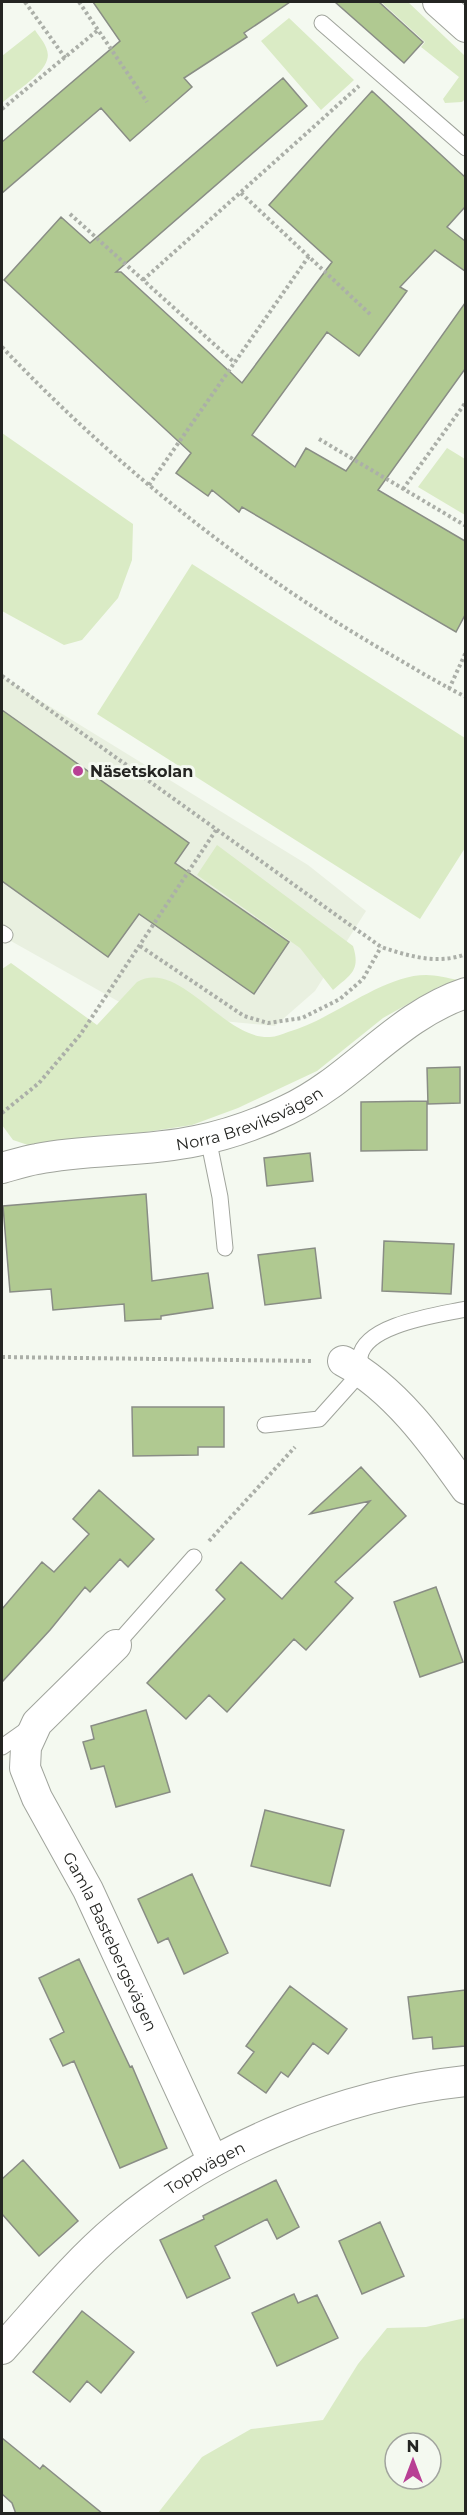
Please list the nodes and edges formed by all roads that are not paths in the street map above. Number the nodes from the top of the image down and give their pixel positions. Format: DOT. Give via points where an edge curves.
graph roads {
  1 [pos="438,2"];
  2 [pos="322,22"];
  3 [pos="465,27"];
  4 [pos="463,141"];
  5 [pos="465,993"];
  6 [pos="208,1138"];
  7 [pos="2,1168"];
  8 [pos="225,1248"];
  9 [pos="465,1309"];
  10 [pos="353,1366"];
  11 [pos="265,1425"];
  12 [pos="465,1489"];
  13 [pos="194,1557"];
  14 [pos="116,1645"];
  15 [pos="37,1723"];
  16 [pos="2,1747"];
  17 [pos="465,2080"];
  18 [pos="213,2161"];
  19 [pos="2,2349"];
  1 -- 3 [label="street"];
  2 -- 4 [label="lane" via="376,72"];
  5 -- 6 [label="street, Norra Breviksvägen" via="419,1014 288,1110"];
  6 -- 7 [label="street, Norra Breviksvägen" via="37,1159"];
  6 -- 8 [label="lane"];
  9 -- 10 [label="lane" via="399,1324 376,1335"];
  10 -- 11 [label="lane" via="319,1419"];
  10 -- 12 [label="street" via="414,1422"];
  13 -- 14 [label="lane"];
  14 -- 15 [label="street, Gamla Bastebergsvägen"];
  15 -- 16 [label="lane, Gamla Bastebergsvägen"];
  15 -- 18 [label="street, Gamla Bastebergsvägen" via="26,1747 25,1768 37,1798 88,1890"];
  17 -- 18 [label="street, Toppvägen" via="366,2100 263,2137"];
  18 -- 19 [label="street, Toppvägen" via="118,2227"];
}
